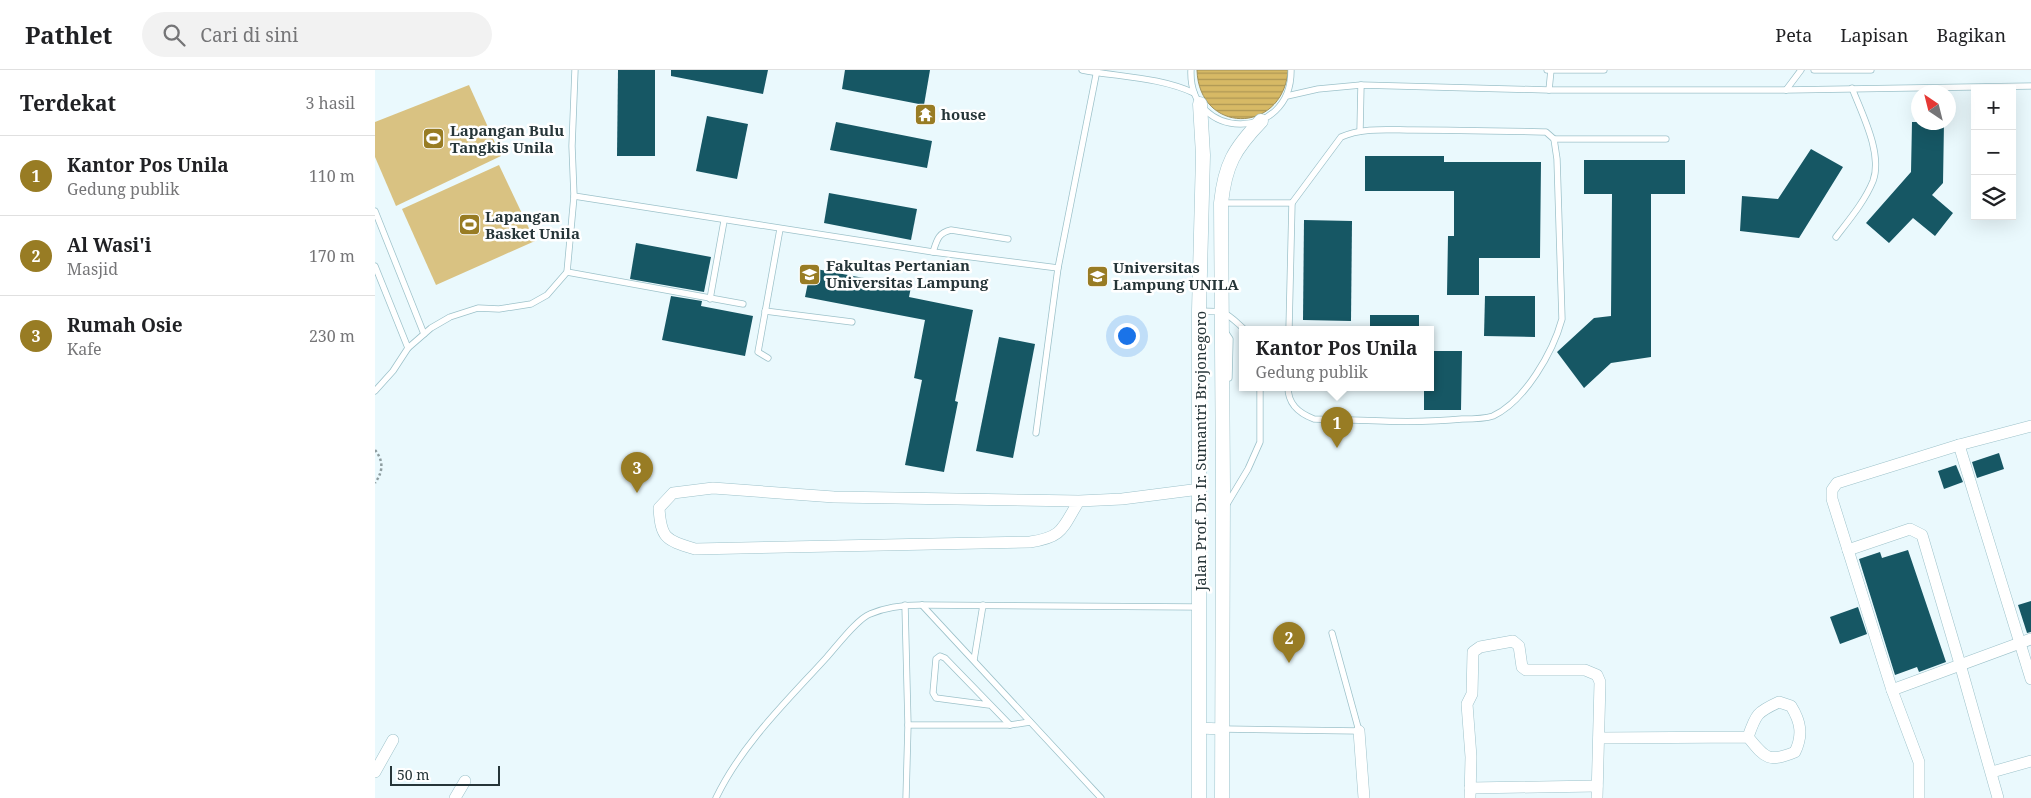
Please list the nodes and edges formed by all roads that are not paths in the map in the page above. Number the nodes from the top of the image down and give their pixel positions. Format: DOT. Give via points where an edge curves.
graph roads {
  1 [pos="575,70"];
  2 [pos="1082,70"];
  3 [pos="1191,70"];
  4 [pos="1291,70"];
  5 [pos="1547,70"];
  6 [pos="1551,70"];
  7 [pos="1604,70"];
  8 [pos="1801,70"];
  9 [pos="1813,70"];
  10 [pos="1871,70"];
  11 [pos="1097,71"];
  12 [pos="1361,85"];
  13 [pos="2031,86"];
  14 [pos="1852,88"];
  15 [pos="1549,90"];
  16 [pos="1786,90"];
  17 [pos="1287,96"];
  18 [pos="1197,99"];
  19 [pos="1261,121"];
  20 [pos="1360,131"];
  21 [pos="1554,139"];
  22 [pos="1666,139"];
  23 [pos="574,196"];
  24 [pos="1221,203"];
  25 [pos="1292,203"];
  26 [pos="375,211"];
  27 [pos="724,220"];
  28 [pos="780,229"];
  29 [pos="1836,237"];
  30 [pos="1008,239"];
  31 [pos="933,252"];
  32 [pos="375,266"];
  33 [pos="1058,268"];
  34 [pos="567,272"];
  35 [pos="710,299"];
  36 [pos="743,304"];
  37 [pos="765,311"];
  38 [pos="1199,311"];
  39 [pos="1221,318"];
  40 [pos="852,322"];
  41 [pos="1241,326"];
  42 [pos="1289,326"];
  43 [pos="424,334"];
  44 [pos="408,348"];
  45 [pos="768,358"];
  46 [pos="375,391"];
  47 [pos="1261,391"];
  48 [pos="1289,391"];
  49 [pos="2031,426"];
  50 [pos="1036,433"];
  51 [pos="1959,445"];
  52 [pos="1200,489"];
  53 [pos="1079,501"];
  54 [pos="1223,512"];
  55 [pos="1848,550"];
  56 [pos="922,604"];
  57 [pos="905,605"];
  58 [pos="983,605"];
  59 [pos="1200,607"];
  60 [pos="1332,633"];
  61 [pos="2026,640"];
  62 [pos="974,660"];
  63 [pos="1960,664"];
  64 [pos="2031,679"];
  65 [pos="1893,690"];
  66 [pos="989,705"];
  67 [pos="1030,722"];
  68 [pos="908,725"];
  69 [pos="1010,725"];
  70 [pos="1199,728"];
  71 [pos="1222,729"];
  72 [pos="1359,731"];
  73 [pos="1748,737"];
  74 [pos="1599,738"];
  75 [pos="393,740"];
  76 [pos="2031,761"];
  77 [pos="375,772"];
  78 [pos="1992,772"];
  79 [pos="465,781"];
  80 [pos="1597,792"];
  81 [pos="1470,793"];
  82 [pos="455,798"];
  83 [pos="717,798"];
  84 [pos="906,798"];
  85 [pos="1101,798"];
  86 [pos="1199,798"];
  87 [pos="1222,798"];
  88 [pos="1364,798"];
  89 [pos="1919,798"];
  90 [pos="1998,798"];
  1 -- 23 [label="lane"];
  2 -- 11 [label="lane"];
  3 -- 18 [label="lane"];
  4 -- 17 [label="lane"];
  5 -- 6 [label="lane"];
  6 -- 7 [label="lane"];
  6 -- 15 [label="lane"];
  8 -- 16 [label="lane"];
  9 -- 10 [label="lane"];
  11 -- 18 [label="lane" via="1179,86"];
  11 -- 33 [label="lane"];
  12 -- 15 [label="lane"];
  12 -- 17 [label="lane"];
  12 -- 20 [label="lane"];
  13 -- 14 [label="lane"];
  14 -- 16 [label="lane"];
  14 -- 29 [label="lane" via="1868,130 1876,168 1859,205"];
  15 -- 16 [label="lane"];
  17 -- 19 [label="lane" via="1281,106"];
  18 -- 19 [label="lane" via="1217,119 1238,125"];
  18 -- 38 [label="street, Jalan Prof. Dr. Ir. Sumantri Brojonegoro" via="1203,155"];
  19 -- 24 [label="street, Jalan Prof. Dr. Ir. Sumantri Brojonegoro" via="1229,162"];
  20 -- 21 [label="lane" via="1545,132"];
  20 -- 25 [label="lane" via="1341,137"];
  21 -- 22 [label="lane"];
  21 -- 48 [label="lane" via="1561,319 1549,352 1509,407 1490,417 1439,421 1314,419 1301,414 1291,403"];
  23 -- 27 [label="lane"];
  23 -- 34 [label="lane"];
  24 -- 25 [label="lane"];
  24 -- 39 [label="street, Jalan Prof. Dr. Ir. Sumantri Brojonegoro"];
  25 -- 42 [label="lane"];
  26 -- 43 [label="lane"];
  27 -- 28 [label="lane"];
  27 -- 35 [label="lane"];
  28 -- 31 [label="lane"];
  28 -- 37 [label="lane"];
  30 -- 31 [label="lane" via="951,230 938,236"];
  31 -- 33 [label="lane"];
  32 -- 44 [label="lane"];
  33 -- 50 [label="lane"];
  34 -- 35 [label="lane"];
  34 -- 43 [label="lane" via="547,295 531,304 499,309 477,308 450,317"];
  35 -- 36 [label="lane"];
  37 -- 40 [label="lane"];
  37 -- 45 [label="lane" via="759,352"];
  38 -- 39 [label="lane"];
  38 -- 52 [label="street, Jalan Prof. Dr. Ir. Sumantri Brojonegoro"];
  39 -- 41 [label="lane" via="1227,314"];
  39 -- 54 [label="street, Jalan Prof. Dr. Ir. Sumantri Brojonegoro"];
  43 -- 44 [label="lane"];
  44 -- 46 [label="lane"];
  47 -- 54 [label="lane" via="1260,442"];
  49 -- 51 [label="street"];
  51 -- 55 [label="street" via="1837,483 1832,490 1832,499"];
  51 -- 61 [label="street"];
  52 -- 53 [label="street"];
  52 -- 59 [label="street, Jalan Prof. Dr. Ir. Sumantri Brojonegoro"];
  53 -- 53 [label="street" via="833,497 713,488 673,493 659,508 660,528 671,542 695,549 1030,542 1049,539 1060,532"];
  54 -- 71 [label="street, Jalan Prof. Dr. Ir. Sumantri Brojonegoro"];
  55 -- 63 [label="street" via="1910,529 1921,535"];
  55 -- 65 [label="street"];
  56 -- 57 [label="lane"];
  56 -- 58 [label="lane"];
  56 -- 62 [label="lane"];
  57 -- 68 [label="lane"];
  57 -- 83 [label="lane" via="869,614 849,632 753,741 727,776"];
  58 -- 59 [label="lane"];
  58 -- 62 [label="lane"];
  59 -- 70 [label="street, Jalan Prof. Dr. Ir. Sumantri Brojonegoro"];
  60 -- 72 [label="lane"];
  61 -- 63 [label="street"];
  61 -- 64 [label="street"];
  62 -- 67 [label="lane"];
  63 -- 65 [label="street"];
  63 -- 78 [label="street"];
  65 -- 89 [label="street" via="1919,762"];
  66 -- 66 [label="lane" via="945,658 940,656 936,659 933,693 936,698"];
  66 -- 69 [label="lane"];
  67 -- 69 [label="lane"];
  67 -- 85 [label="lane"];
  68 -- 69 [label="lane"];
  68 -- 84 [label="lane"];
  70 -- 71 [label="street"];
  70 -- 86 [label="street, Jalan Prof. Dr. Ir. Sumantri Brojonegoro"];
  71 -- 72 [label="lane"];
  71 -- 87 [label="street, Jalan Prof. Dr. Ir. Sumantri Brojonegoro"];
  72 -- 88 [label="street"];
  73 -- 73 [label="street" via="1755,717 1779,702 1791,706 1800,724 1801,734 1795,752 1783,757 1774,759 1761,754"];
  73 -- 74 [label="street"];
  74 -- 80 [label="street"];
  74 -- 81 [label="street" via="1600,682 1597,675 1585,670 1526,670 1522,667 1519,646 1513,642 1480,647 1473,652 1473,694 1467,704"];
  75 -- 77 [label="street"];
  76 -- 78 [label="street"];
  78 -- 90 [label="street"];
  79 -- 82 [label="street"];
  80 -- 81 [label="street"];
}
